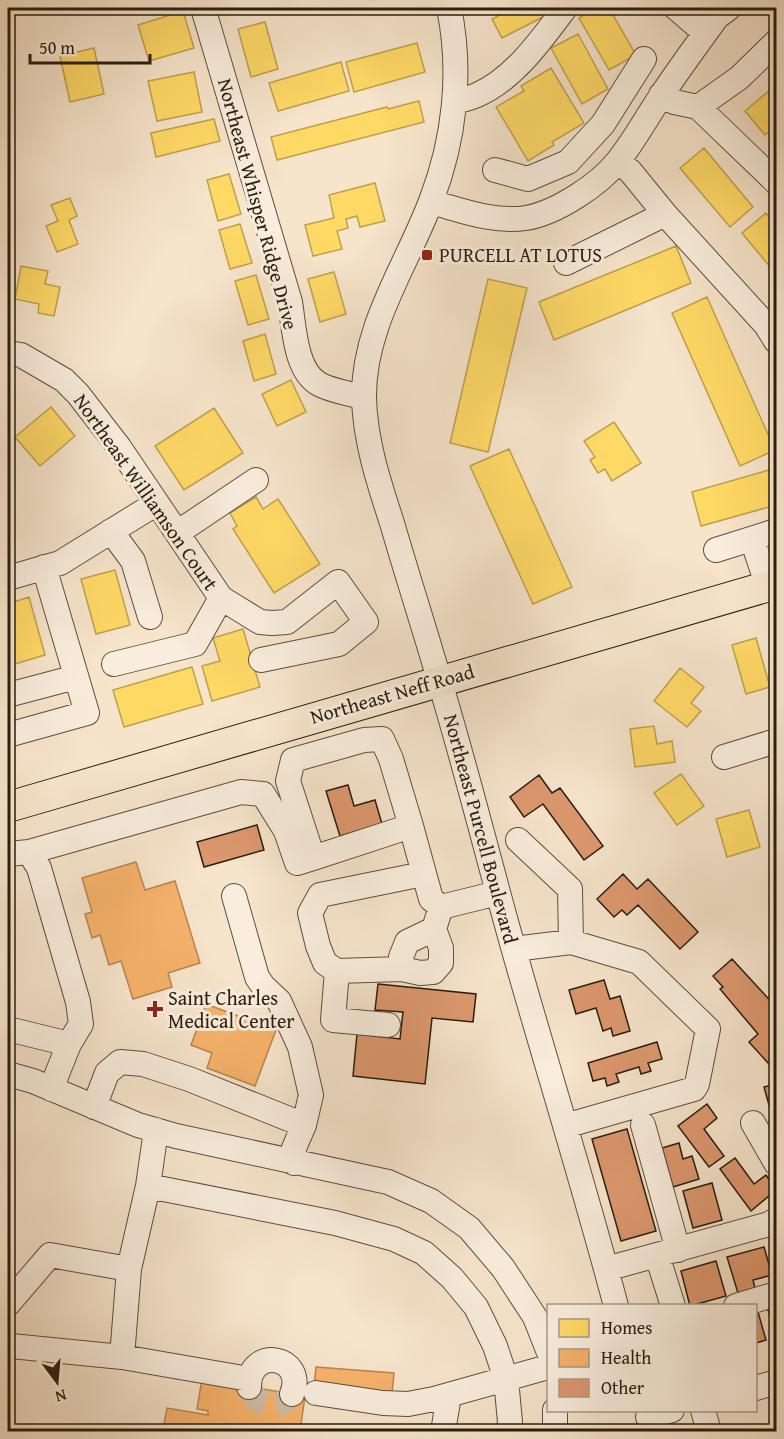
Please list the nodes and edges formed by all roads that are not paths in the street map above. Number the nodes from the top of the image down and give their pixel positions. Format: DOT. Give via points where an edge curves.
graph roads {
  1 [pos="203,8"];
  2 [pos="449,8"];
  3 [pos="565,8"];
  4 [pos="676,8"];
  5 [pos="729,8"];
  6 [pos="705,33"];
  7 [pos="777,42"];
  8 [pos="644,60"];
  9 [pos="623,91"];
  10 [pos="455,102"];
  11 [pos="657,102"];
  12 [pos="698,107"];
  13 [pos="617,162"];
  14 [pos="495,170"];
  15 [pos="777,182"];
  16 [pos="431,202"];
  17 [pos="665,214"];
  18 [pos="566,263"];
  19 [pos="777,341"];
  20 [pos="8,353"];
  21 [pos="364,398"];
  22 [pos="256,480"];
  23 [pos="157,503"];
  24 [pos="111,531"];
  25 [pos="777,531"];
  26 [pos="177,533"];
  27 [pos="752,539"];
  28 [pos="716,550"];
  29 [pos="44,567"];
  30 [pos="8,578"];
  31 [pos="774,587"];
  32 [pos="221,598"];
  33 [pos="150,617"];
  34 [pos="287,622"];
  35 [pos="318,648"];
  36 [pos="261,660"];
  37 [pos="114,664"];
  38 [pos="76,677"];
  39 [pos="440,680"];
  40 [pos="8,696"];
  41 [pos="8,735"];
  42 [pos="777,741"];
  43 [pos="724,757"];
  44 [pos="8,807"];
  45 [pos="411,826"];
  46 [pos="519,840"];
  47 [pos="18,853"];
  48 [pos="313,858"];
  49 [pos="423,874"];
  50 [pos="498,893"];
  51 [pos="234,896"];
  52 [pos="437,918"];
  53 [pos="571,942"];
  54 [pos="514,949"];
  55 [pos="402,969"];
  56 [pos="337,971"];
  57 [pos="388,1025"];
  58 [pos="8,1029"];
  59 [pos="69,1044"];
  60 [pos="8,1074"];
  61 [pos="51,1089"];
  62 [pos="94,1107"];
  63 [pos="753,1124"];
  64 [pos="304,1125"];
  65 [pos="643,1125"];
  66 [pos="565,1126"];
  67 [pos="156,1130"];
  68 [pos="294,1163"];
  69 [pos="777,1163"];
  70 [pos="148,1186"];
  71 [pos="777,1220"];
  72 [pos="668,1252"];
  73 [pos="129,1269"];
  74 [pos="606,1269"];
  75 [pos="777,1294"];
  76 [pos="8,1304"];
  77 [pos="616,1304"];
  78 [pos="673,1304"];
  79 [pos="740,1304"];
  80 [pos="547,1345"];
  81 [pos="9,1349"];
  82 [pos="122,1357"];
  83 [pos="547,1368"];
  84 [pos="506,1379"];
  85 [pos="777,1382"];
  86 [pos="757,1388"];
  87 [pos="316,1393"];
  88 [pos="292,1394"];
  89 [pos="449,1395"];
  90 [pos="555,1412"];
  91 [pos="667,1412"];
  92 [pos="704,1412"];
  93 [pos="648,1420"];
  94 [pos="443,1431"];
  95 [pos="508,1431"];
  96 [pos="555,1431"];
  97 [pos="710,1431"];
  1 -- 21 [label="street, Northeast Whisper Ridge Drive" via="290,302 298,352 306,371 318,384"];
  2 -- 10 [label="street, Northeast Purcell Boulevard" via="456,59"];
  3 -- 10 [label="street" via="531,54 478,95"];
  4 -- 6 [label="street"];
  5 -- 6 [label="street"];
  6 -- 11 [label="street"];
  7 -- 12 [label="street" via="739,78"];
  8 -- 9 [label="street"];
  9 -- 11 [label="street"];
  9 -- 14 [label="street" via="603,124 568,162 528,179"];
  10 -- 16 [label="street, Northeast Purcell Boulevard" via="449,148"];
  11 -- 12 [label="street"];
  11 -- 13 [label="street"];
  12 -- 15 [label="street"];
  13 -- 16 [label="street" via="580,195 527,218 475,214"];
  13 -- 17 [label="street" via="630,171"];
  16 -- 21 [label="street, Northeast Purcell Boulevard" via="373,335"];
  17 -- 18 [label="street"];
  17 -- 19 [label="street"];
  20 -- 23 [label="street, Northeast Williamson Court" via="21,355 63,380 78,394"];
  21 -- 39 [label="street, Northeast Purcell Boulevard" via="377,477"];
  22 -- 26 [label="street"];
  23 -- 24 [label="street"];
  23 -- 26 [label="street, Northeast Williamson Court"];
  24 -- 29 [label="street" via="60,563"];
  24 -- 33 [label="street" via="133,561"];
  25 -- 27 [label="street"];
  26 -- 32 [label="street, Northeast Williamson Court"];
  27 -- 28 [label="street"];
  27 -- 31 [label="street"];
  29 -- 30 [label="street"];
  29 -- 38 [label="street"];
  31 -- 39 [label="main road, Northeast Neff Road"];
  32 -- 34 [label="street" via="260,622"];
  32 -- 37 [label="street" via="195,644"];
  34 -- 35 [label="street"];
  34 -- 35 [label="street" via="338,582 366,622 339,644"];
  35 -- 36 [label="street"];
  38 -- 40 [label="street"];
  38 -- 41 [label="street" via="87,713"];
  39 -- 44 [label="main road, Northeast Neff Road"];
  39 -- 50 [label="street, Northeast Purcell Boulevard"];
  42 -- 43 [label="street"];
  45 -- 48 [label="street"];
  45 -- 48 [label="street" via="382,739 364,740 293,760 288,781"];
  45 -- 49 [label="street"];
  46 -- 53 [label="street" via="570,889"];
  47 -- 48 [label="street" via="241,792 263,794 286,831 297,863"];
  47 -- 59 [label="street" via="39,868 78,1002 81,1024"];
  49 -- 52 [label="street"];
  49 -- 56 [label="street" via="320,895 310,914 325,963"];
  50 -- 52 [label="street"];
  50 -- 54 [label="street, Northeast Purcell Boulevard"];
  51 -- 64 [label="street" via="257,977 279,1001 300,1047 311,1095"];
  52 -- 55 [label="street" via="407,942 401,957"];
  52 -- 55 [label="street" via="441,963 433,972"];
  53 -- 54 [label="street"];
  53 -- 66 [label="street" via="639,962 708,1029 694,1089"];
  54 -- 66 [label="street, Northeast Purcell Boulevard"];
  55 -- 56 [label="street"];
  56 -- 57 [label="street" via="333,1020"];
  58 -- 59 [label="street"];
  59 -- 61 [label="street"];
  60 -- 61 [label="street"];
  61 -- 62 [label="street"];
  62 -- 64 [label="street" via="107,1072 120,1062 143,1064 189,1079"];
  62 -- 67 [label="street"];
  63 -- 69 [label="street"];
  64 -- 68 [label="street" via="294,1148"];
  65 -- 72 [label="street"];
  66 -- 74 [label="street, Northeast Purcell Boulevard"];
  67 -- 68 [label="street"];
  67 -- 70 [label="street"];
  68 -- 80 [label="street" via="388,1182 431,1201 469,1228 503,1268 535,1317"];
  70 -- 73 [label="street"];
  70 -- 84 [label="street" via="335,1223 394,1239 424,1253 476,1307"];
  71 -- 72 [label="street"];
  72 -- 74 [label="street"];
  72 -- 78 [label="street"];
  73 -- 76 [label="street" via="50,1255"];
  73 -- 82 [label="street"];
  74 -- 77 [label="street, Northeast Purcell Boulevard"];
  75 -- 79 [label="street"];
  81 -- 82 [label="street"];
  82 -- 88 [label="street" via="249,1383 252,1370 259,1364 276,1360 291,1369 295,1378"];
  83 -- 84 [label="street"];
  84 -- 89 [label="street"];
  84 -- 95 [label="street"];
  85 -- 86 [label="street"];
  87 -- 89 [label="street" via="408,1404"];
  89 -- 94 [label="street"];
  90 -- 96 [label="street"];
  91 -- 93 [label="street"];
  92 -- 97 [label="street"];
}
